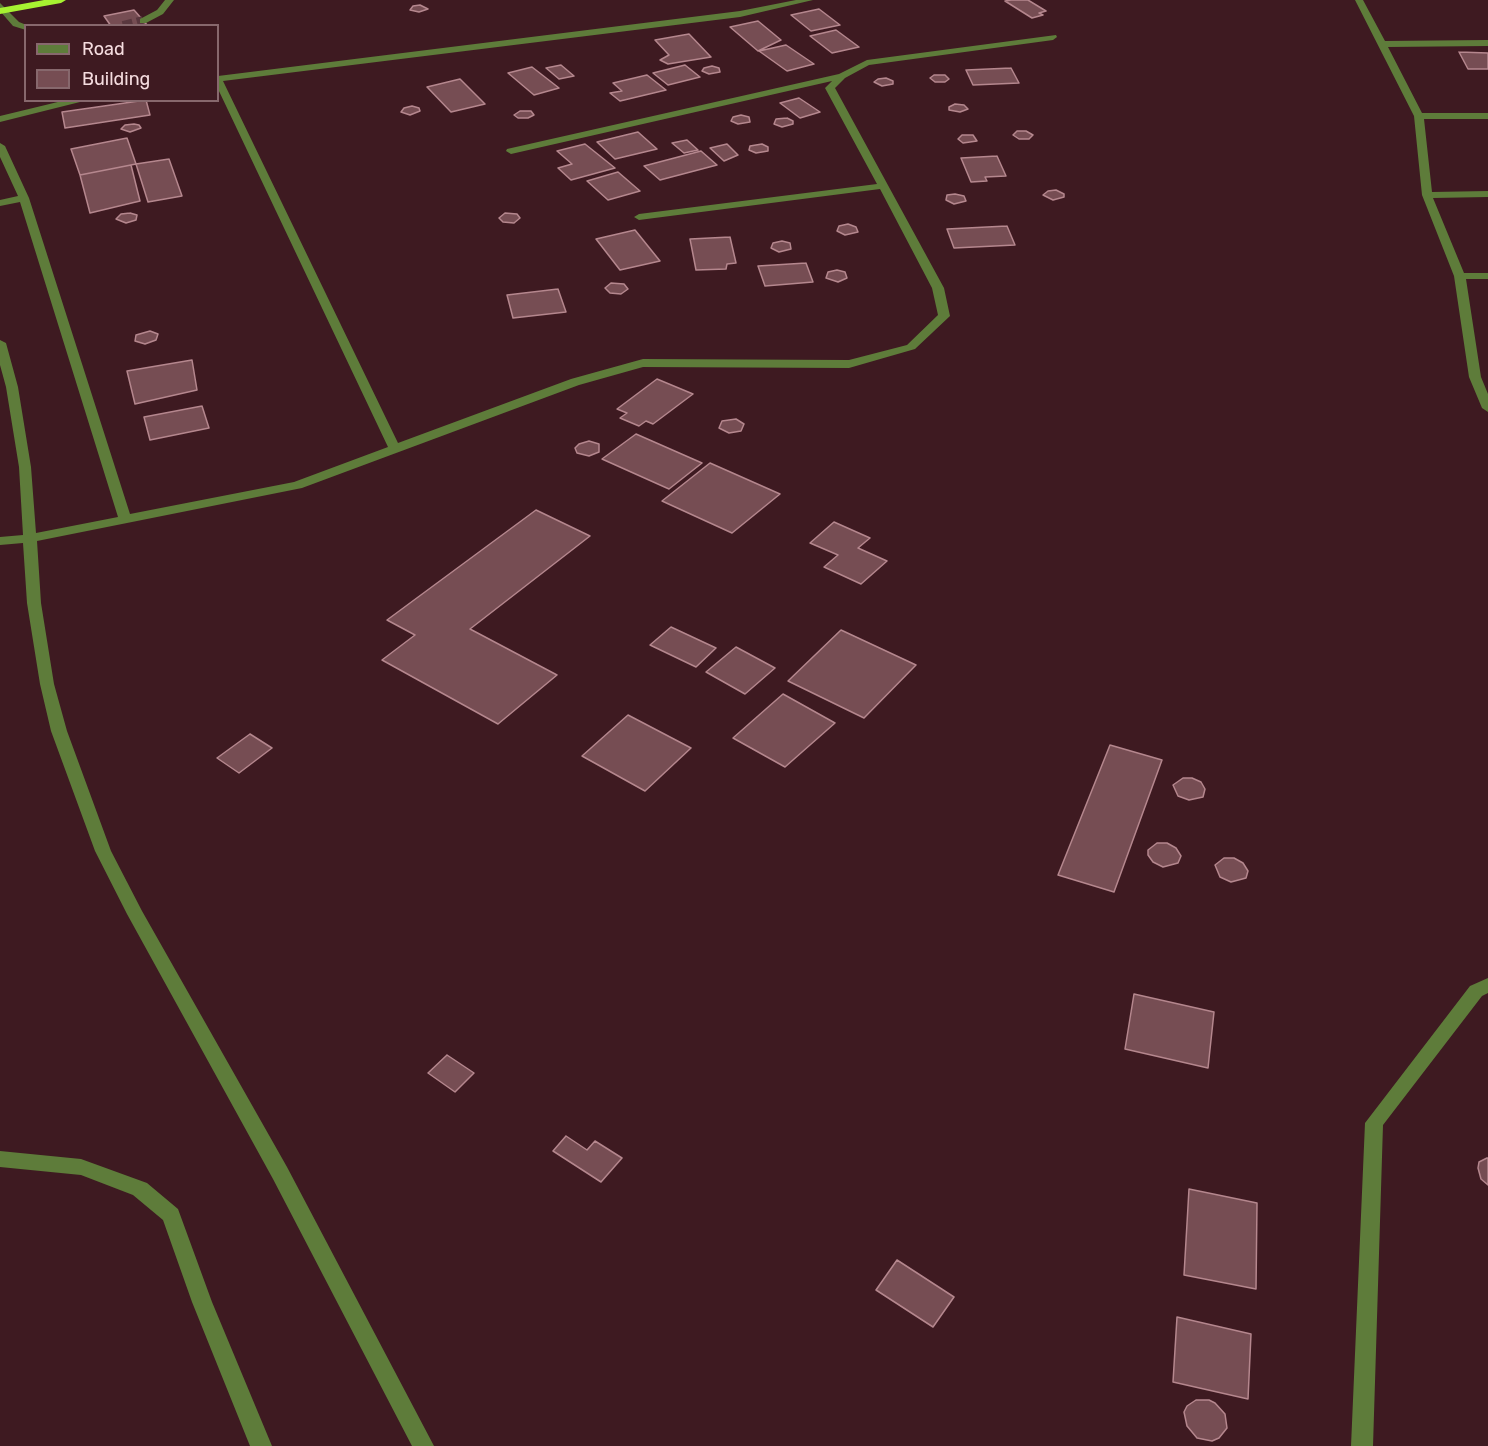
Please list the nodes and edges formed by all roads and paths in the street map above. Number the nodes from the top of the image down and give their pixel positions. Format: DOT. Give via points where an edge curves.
graph roads {
  1 [pos="61,0"];
  2 [pos="170,0"];
  3 [pos="809,0"];
  4 [pos="1359,0"];
  5 [pos="1,9"];
  6 [pos="143,21"];
  7 [pos="24,26"];
  8 [pos="1053,38"];
  9 [pos="1488,43"];
  10 [pos="1383,44"];
  11 [pos="842,76"];
  12 [pos="219,80"];
  13 [pos="219,82"];
  14 [pos="73,102"];
  15 [pos="1419,116"];
  16 [pos="1488,116"];
  17 [pos="0,119"];
  18 [pos="0,146"];
  19 [pos="511,150"];
  20 [pos="883,186"];
  21 [pos="1488,194"];
  22 [pos="1427,195"];
  23 [pos="24,198"];
  24 [pos="0,203"];
  25 [pos="639,217"];
  26 [pos="1460,276"];
  27 [pos="1488,276"];
  28 [pos="0,344"];
  29 [pos="1482,376"];
  30 [pos="1488,408"];
  31 [pos="395,449"];
  32 [pos="125,519"];
  33 [pos="30,538"];
  34 [pos="0,541"];
  35 [pos="1488,985"];
  36 [pos="0,1159"];
  37 [pos="261,1446"];
  38 [pos="423,1446"];
  39 [pos="1362,1446"];
  1 -- 5 [label="highway"];
  2 -- 6 [label="street" via="160,12"];
  3 -- 12 [label="street" via="740,14"];
  4 -- 10 [label="street"];
  5 -- 7 [label="street"];
  8 -- 11 [label="street" via="867,63"];
  9 -- 10 [label="street"];
  10 -- 15 [label="street"];
  11 -- 19 [label="street"];
  11 -- 20 [label="street" via="830,88"];
  13 -- 31 [label="street"];
  14 -- 17 [label="street"];
  15 -- 16 [label="street"];
  15 -- 22 [label="street"];
  18 -- 23 [label="street"];
  20 -- 25 [label="street"];
  20 -- 31 [label="street" via="938,288 944,316 910,347 849,364 643,363 575,382"];
  21 -- 22 [label="street"];
  22 -- 26 [label="street"];
  23 -- 24 [label="street"];
  23 -- 32 [label="street"];
  26 -- 27 [label="street"];
  26 -- 29 [label="street"];
  28 -- 33 [label="street" via="19,421"];
  29 -- 30 [label="street"];
  31 -- 32 [label="street" via="297,485"];
  32 -- 33 [label="street"];
  33 -- 34 [label="street"];
  33 -- 38 [label="street" via="34,603 47,684 59,731 103,851 280,1173"];
  35 -- 39 [label="street" via="1476,991 1374,1124"];
  36 -- 37 [label="street" via="81,1167 140,1189 171,1215"];
}
